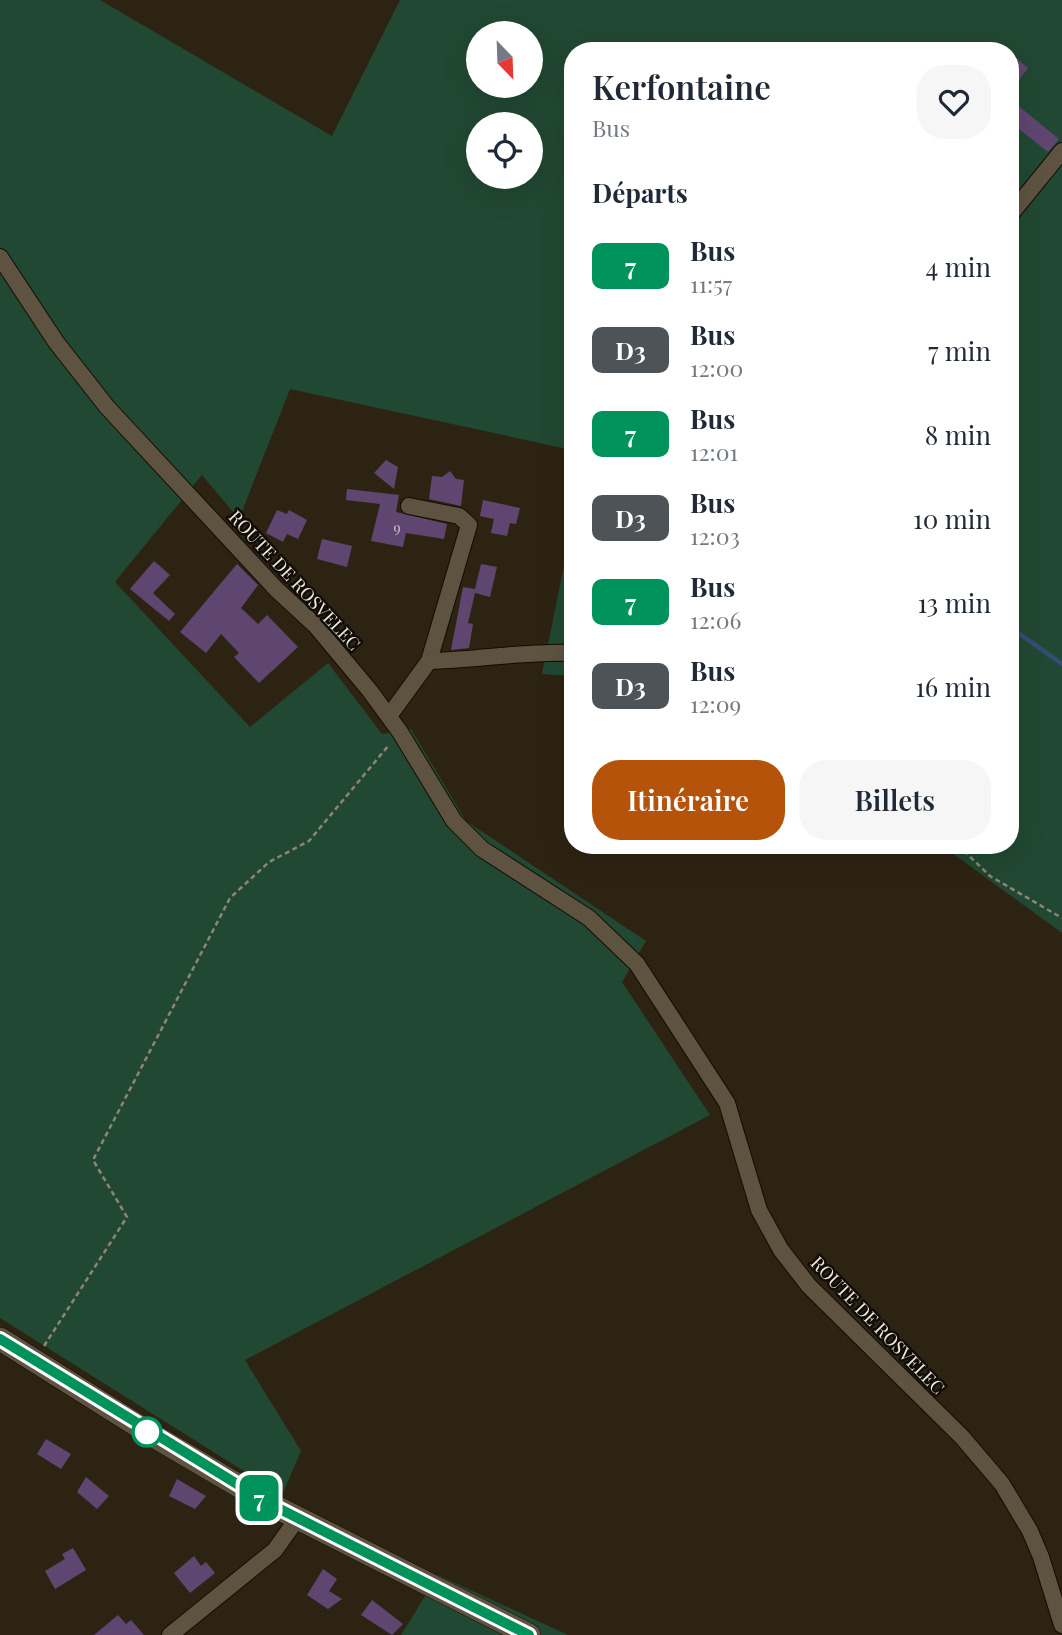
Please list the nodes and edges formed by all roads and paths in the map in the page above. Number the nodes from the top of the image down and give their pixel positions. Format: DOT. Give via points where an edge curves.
graph roads {
  1 [pos="1062,151"];
  2 [pos="1019,204"];
  3 [pos="0,257"];
  4 [pos="409,506"];
  5 [pos="564,653"];
  6 [pos="429,661"];
  7 [pos="389,716"];
  8 [pos="400,732"];
  9 [pos="967,854"];
  10 [pos="1062,918"];
  11 [pos="0,1339"];
  12 [pos="34,1361"];
  13 [pos="297,1519"];
  14 [pos="1062,1625"];
  15 [pos="170,1635"];
  16 [pos="529,1635"];
  1 -- 2 [label="street"];
  3 -- 7 [label="street, ROUTE DE ROSVELEC" via="56,342 107,407 320,630"];
  4 -- 6 [label="street" via="459,516 470,525"];
  5 -- 6 [label="street"];
  6 -- 7 [label="street"];
  7 -- 8 [label="street, ROUTE DE ROSVELEC"];
  8 -- 12 [label="path" via="309,841 269,862 230,898 93,1160 127,1217"];
  8 -- 14 [label="street, ROUTE DE ROSVELEC" via="454,821 482,849 589,918 637,964 727,1103 759,1210 781,1250 809,1286 962,1437 1002,1484 1034,1539"];
  9 -- 10 [label="path" via="990,876"];
  11 -- 12 [label="main road"];
  12 -- 13 [label="main road"];
  13 -- 15 [label="street" via="275,1550"];
  13 -- 16 [label="main road"];
}
